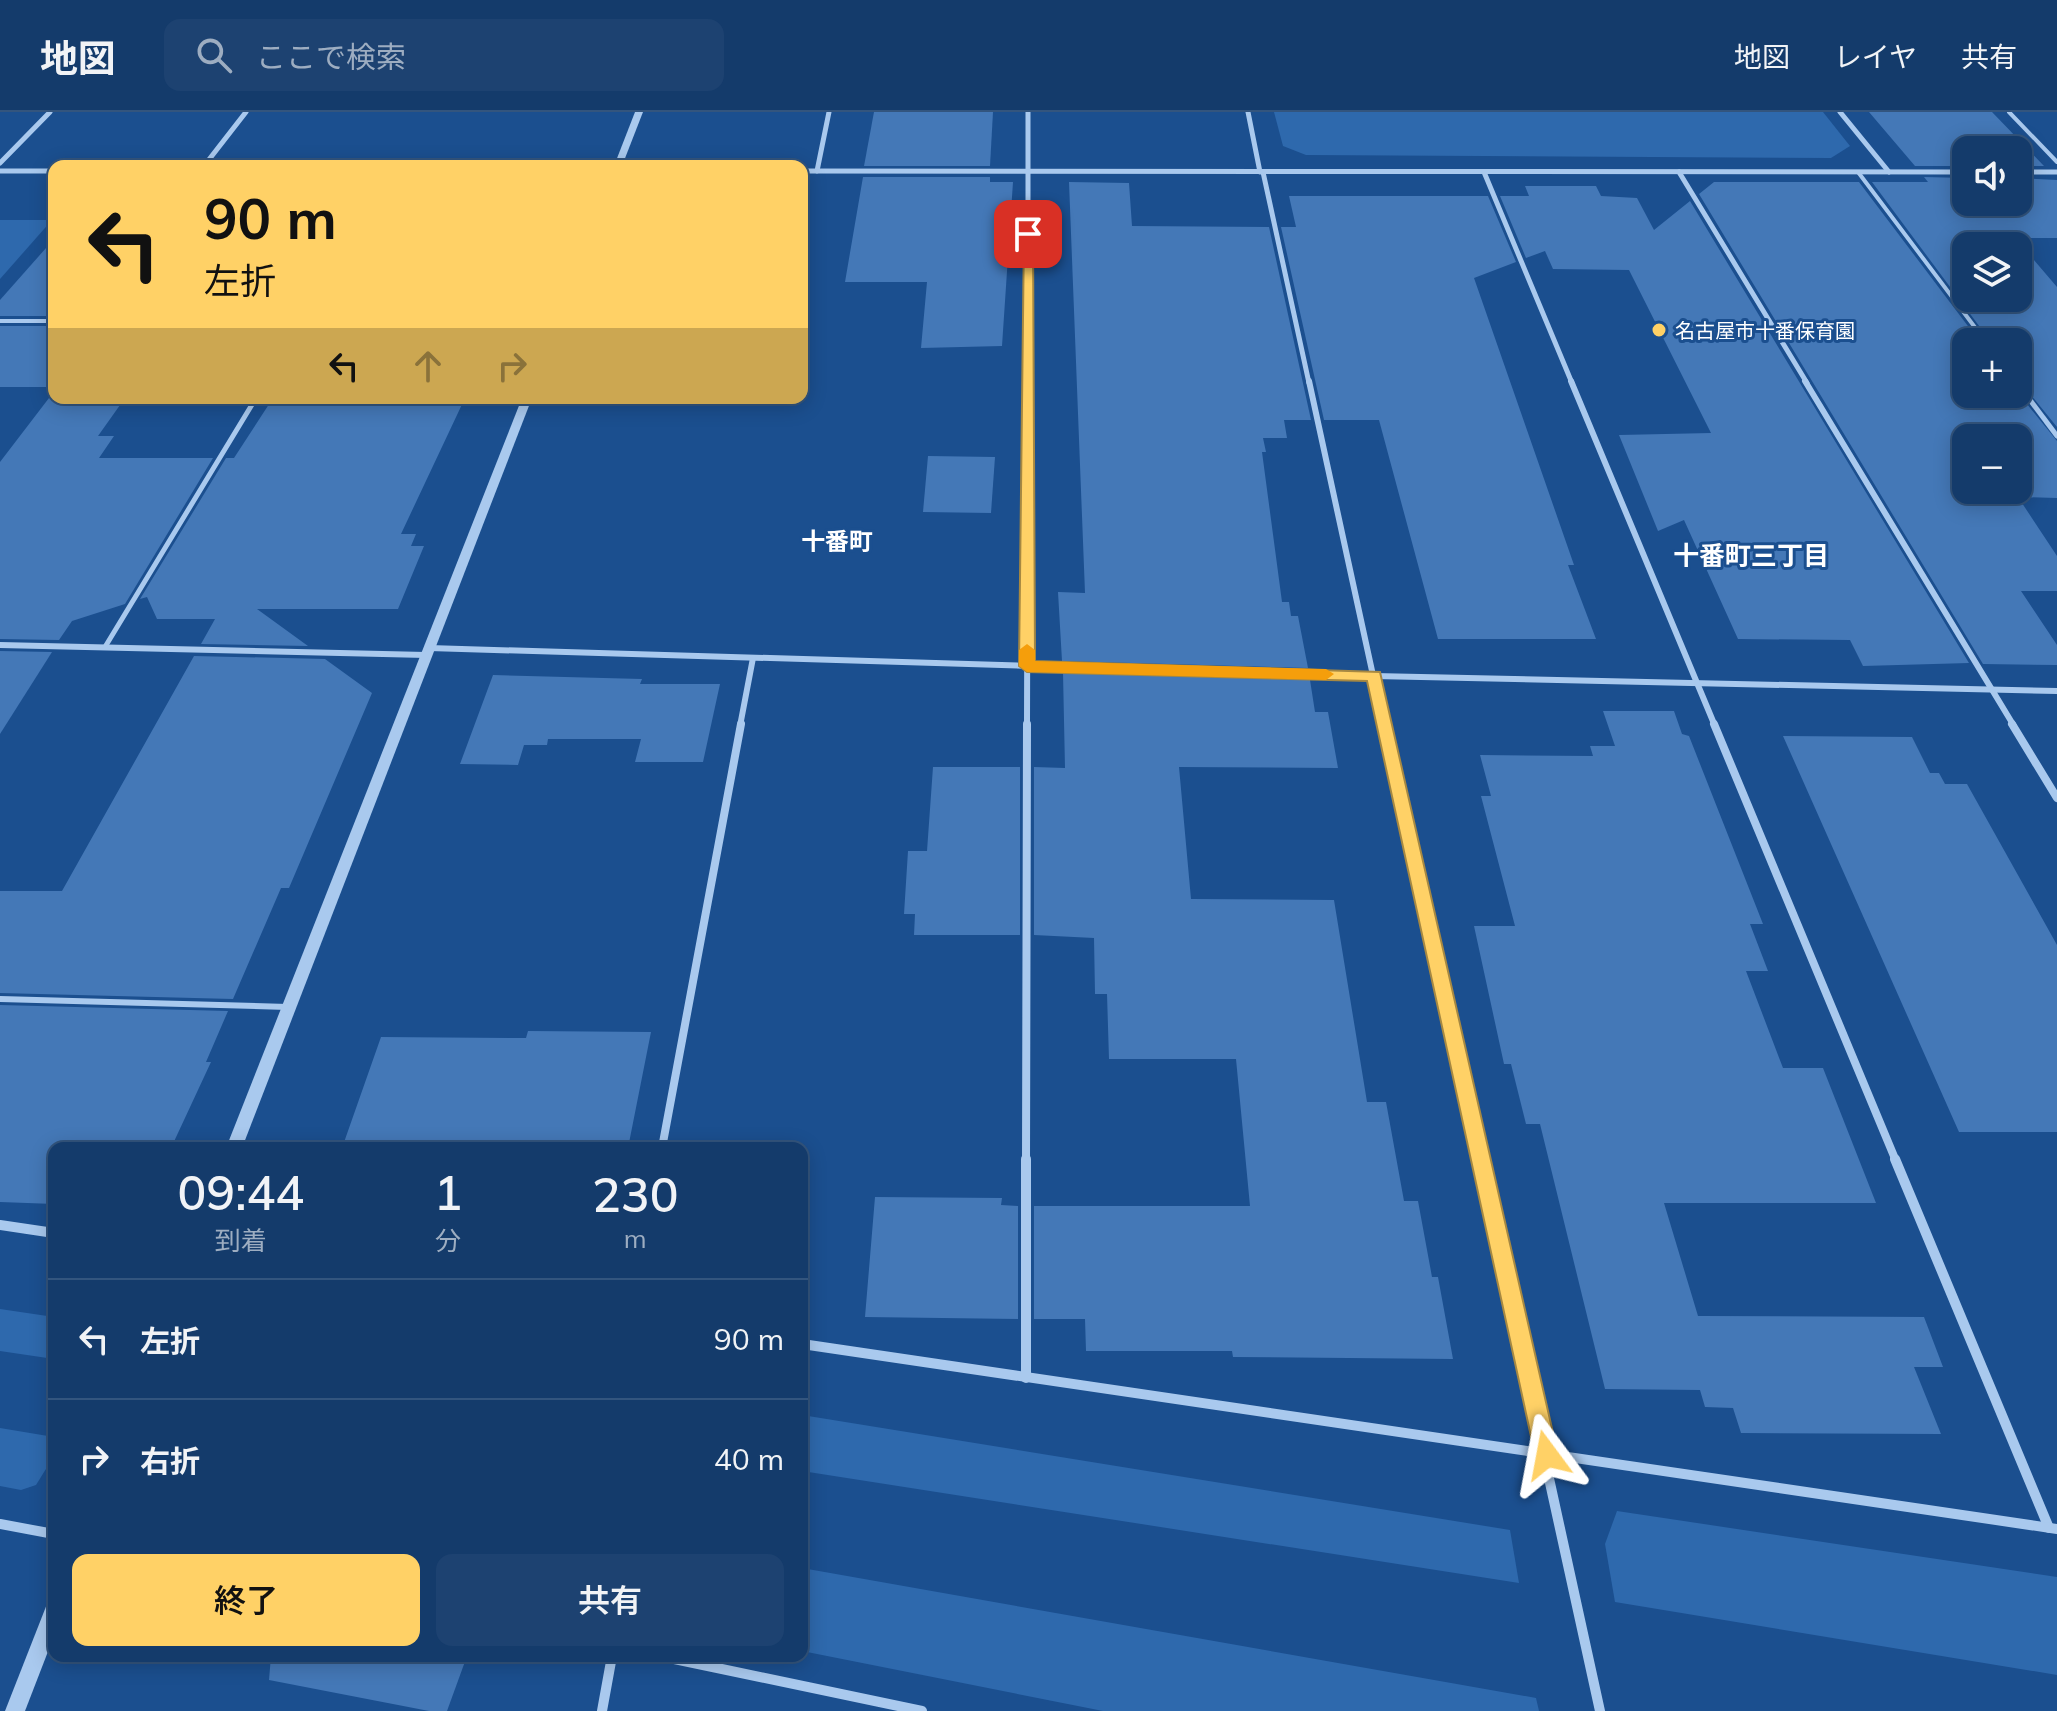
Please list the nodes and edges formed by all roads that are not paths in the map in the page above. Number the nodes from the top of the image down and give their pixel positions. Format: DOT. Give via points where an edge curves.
graph roads {
  1 [pos="50,112"];
  2 [pos="246,112"];
  3 [pos="639,112"];
  4 [pos="829,112"];
  5 [pos="1028,112"];
  6 [pos="1248,112"];
  7 [pos="1840,112"];
  8 [pos="2009,112"];
  9 [pos="209,160"];
  10 [pos="620,160"];
  11 [pos="2057,162"];
  12 [pos="0,163"];
  13 [pos="0,171"];
  14 [pos="48,171"];
  15 [pos="808,171"];
  16 [pos="817,171"];
  17 [pos="1028,172"];
  18 [pos="1261,172"];
  19 [pos="1484,172"];
  20 [pos="1679,172"];
  21 [pos="1858,172"];
  22 [pos="1889,172"];
  23 [pos="1952,172"];
  24 [pos="2032,172"];
  25 [pos="2057,172"];
  26 [pos="0,321"];
  27 [pos="48,321"];
  28 [pos="1975,328"];
  29 [pos="2032,403"];
  30 [pos="252,404"];
  31 [pos="525,404"];
  32 [pos="2057,436"];
  33 [pos="0,645"];
  34 [pos="105,647"];
  35 [pos="428,652"];
  36 [pos="753,658"];
  37 [pos="1027,666"];
  38 [pos="1374,676"];
  39 [pos="1696,683"];
  40 [pos="1991,688"];
  41 [pos="2057,691"];
  42 [pos="2057,798"];
  43 [pos="0,999"];
  44 [pos="288,1007"];
  45 [pos="236,1142"];
  46 [pos="663,1142"];
  47 [pos="0,1225"];
  48 [pos="48,1232"];
  49 [pos="808,1345"];
  50 [pos="1026,1378"];
  51 [pos="1547,1455"];
  52 [pos="0,1524"];
  53 [pos="2053,1528"];
  54 [pos="48,1533"];
  55 [pos="48,1626"];
  56 [pos="611,1662"];
  57 [pos="689,1662"];
  58 [pos="15,1711"];
  59 [pos="602,1711"];
  60 [pos="922,1711"];
  61 [pos="1600,1711"];
  1 -- 12 [label="street"];
  2 -- 9 [label="street"];
  3 -- 10 [label="street"];
  4 -- 16 [label="street"];
  5 -- 17 [label="street"];
  6 -- 18 [label="street"];
  7 -- 22 [label="street"];
  8 -- 11 [label="lane"];
  13 -- 14 [label="street"];
  15 -- 16 [label="street"];
  16 -- 17 [label="street"];
  17 -- 18 [label="street"];
  17 -- 37 [label="street"];
  18 -- 19 [label="street"];
  18 -- 38 [label="street"];
  19 -- 20 [label="street"];
  19 -- 39 [label="street"];
  20 -- 21 [label="street"];
  20 -- 40 [label="street"];
  21 -- 22 [label="street"];
  21 -- 28 [label="lane"];
  22 -- 23 [label="street"];
  24 -- 25 [label="street"];
  26 -- 27 [label="lane"];
  29 -- 32 [label="lane"];
  30 -- 34 [label="lane"];
  31 -- 35 [label="street"];
  33 -- 34 [label="street"];
  34 -- 35 [label="street"];
  35 -- 36 [label="street"];
  35 -- 44 [label="street"];
  36 -- 37 [label="street"];
  36 -- 46 [label="street"];
  37 -- 38 [label="street"];
  37 -- 50 [label="street"];
  38 -- 39 [label="street"];
  38 -- 51 [label="street"];
  39 -- 40 [label="street"];
  39 -- 53 [label="street"];
  40 -- 41 [label="street"];
  40 -- 42 [label="street"];
  43 -- 44 [label="lane"];
  44 -- 45 [label="street"];
  47 -- 48 [label="street"];
  49 -- 50 [label="street"];
  50 -- 51 [label="street"];
  51 -- 53 [label="street"];
  51 -- 61 [label="street"];
  52 -- 54 [label="street"];
  55 -- 58 [label="street"];
  56 -- 59 [label="street"];
  57 -- 60 [label="street"];
}
